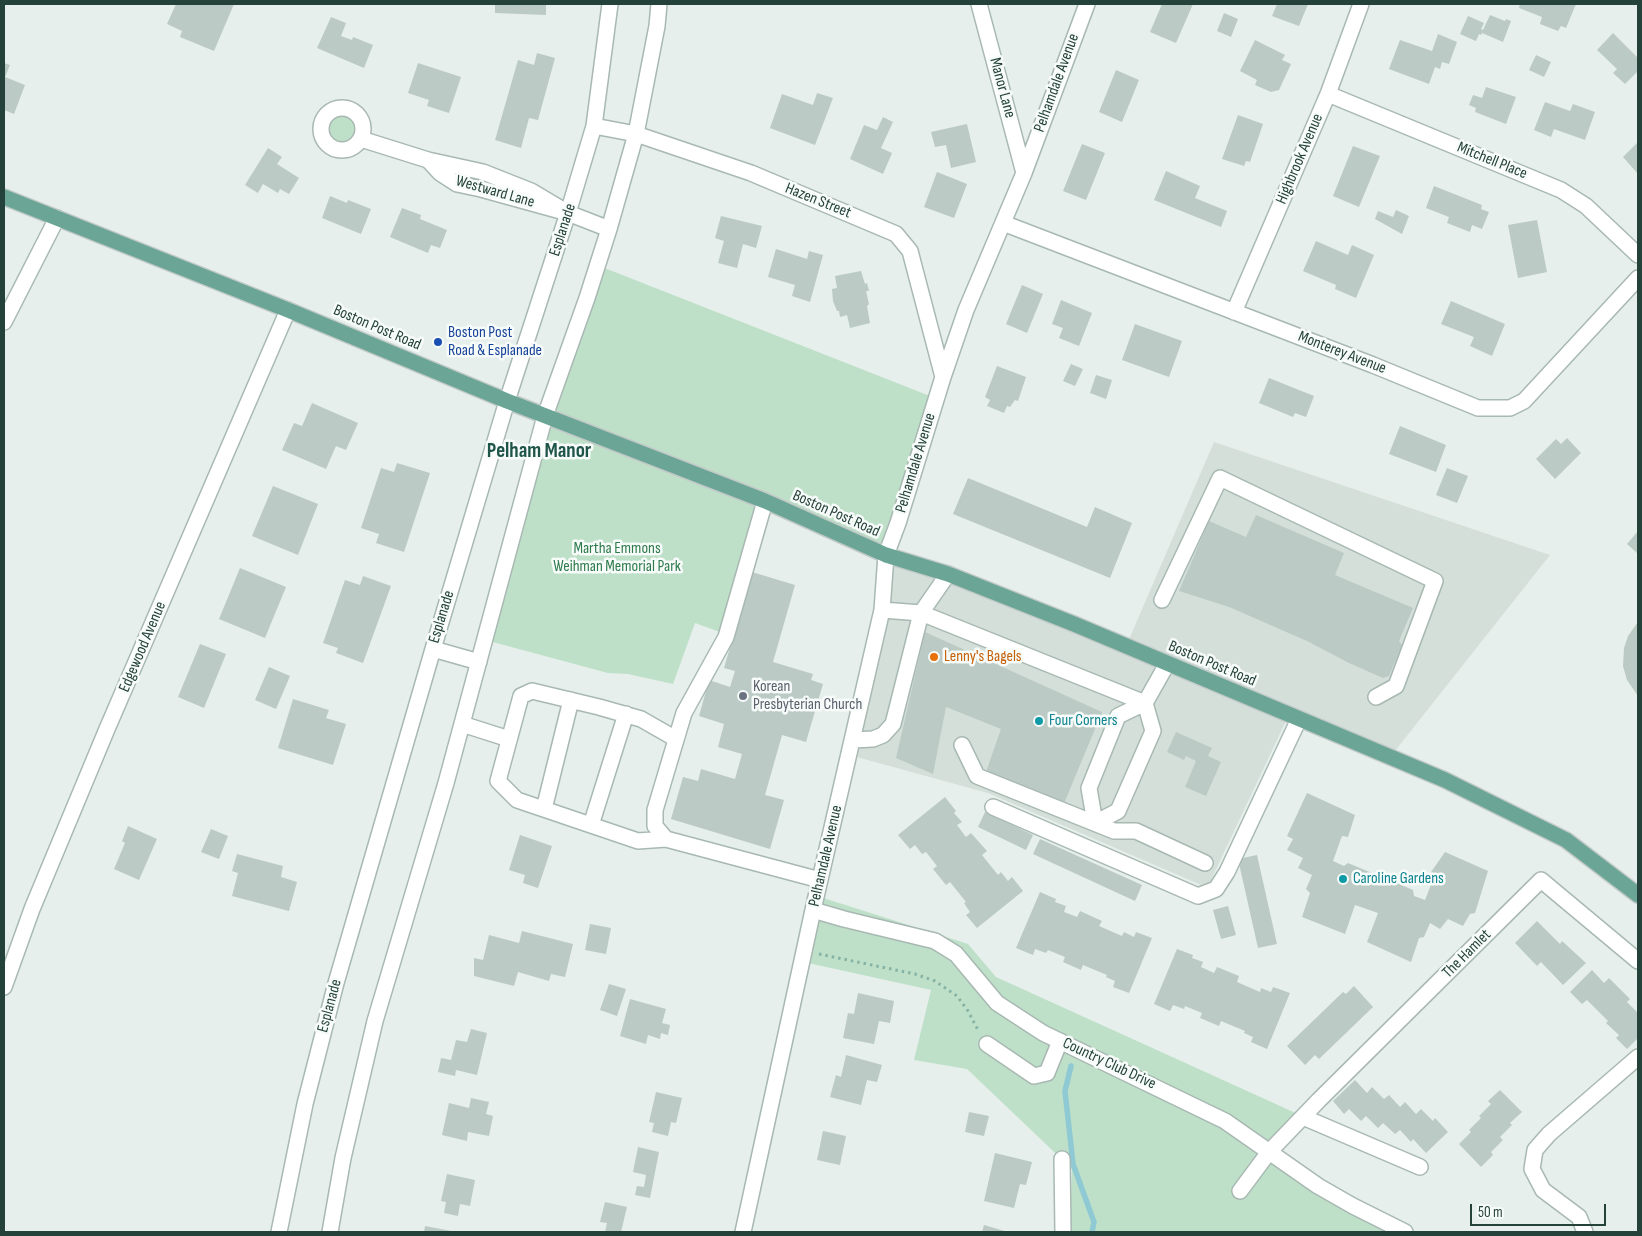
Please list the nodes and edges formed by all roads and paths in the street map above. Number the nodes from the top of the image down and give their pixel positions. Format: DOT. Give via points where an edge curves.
graph roads {
  1 [pos="610,4"];
  2 [pos="659,4"];
  3 [pos="979,4"];
  4 [pos="1087,4"];
  5 [pos="1361,4"];
  6 [pos="1328,94"];
  7 [pos="594,126"];
  8 [pos="636,134"];
  9 [pos="361,139"];
  10 [pos="1024,173"];
  11 [pos="4,197"];
  12 [pos="568,213"];
  13 [pos="57,218"];
  14 [pos="1002,224"];
  15 [pos="609,230"];
  16 [pos="1638,255"];
  17 [pos="1638,278"];
  18 [pos="288,310"];
  19 [pos="1234,312"];
  20 [pos="4,322"];
  21 [pos="943,377"];
  22 [pos="507,401"];
  23 [pos="546,416"];
  24 [pos="765,501"];
  25 [pos="886,555"];
  26 [pos="948,574"];
  27 [pos="1162,600"];
  28 [pos="882,610"];
  29 [pos="921,614"];
  30 [pos="433,649"];
  31 [pos="479,662"];
  32 [pos="1167,664"];
  33 [pos="1376,697"];
  34 [pos="571,700"];
  35 [pos="1145,703"];
  36 [pos="626,714"];
  37 [pos="1298,719"];
  38 [pos="462,724"];
  39 [pos="509,739"];
  40 [pos="676,739"];
  41 [pos="853,740"];
  42 [pos="962,745"];
  43 [pos="993,808"];
  44 [pos="544,809"];
  45 [pos="1095,824"];
  46 [pos="591,825"];
  47 [pos="666,839"];
  48 [pos="1205,863"];
  49 [pos="820,880"];
  50 [pos="1638,894"];
  51 [pos="813,910"];
  52 [pos="804,951"];
  53 [pos="1638,962"];
  54 [pos="4,988"];
  55 [pos="1060,1041"];
  56 [pos="987,1044"];
  57 [pos="1638,1057"];
  58 [pos="1303,1117"];
  59 [pos="1269,1152"];
  60 [pos="1062,1159"];
  61 [pos="1420,1167"];
  62 [pos="1240,1191"];
  63 [pos="279,1232"];
  64 [pos="330,1232"];
  65 [pos="743,1232"];
  66 [pos="1063,1232"];
  67 [pos="1405,1232"];
  68 [pos="1585,1232"];
  1 -- 7 [label="street, Esplanade"];
  2 -- 8 [label="street"];
  3 -- 10 [label="street, Manor Lane"];
  4 -- 10 [label="street, Pelhamdale Avenue"];
  5 -- 6 [label="street, Highbrook Avenue"];
  6 -- 16 [label="street, Mitchell Place" via="1561,190 1586,206"];
  6 -- 19 [label="street, Highbrook Avenue"];
  7 -- 8 [label="street, Hazen Street"];
  7 -- 12 [label="street, Esplanade"];
  8 -- 15 [label="street"];
  8 -- 21 [label="street, Hazen Street" via="751,173 896,234 910,251"];
  9 -- 12 [label="street, Westward Lane" via="428,160 483,172 531,191"];
  10 -- 14 [label="street, Pelhamdale Avenue"];
  11 -- 13 [label="main road, Boston Post Road"];
  12 -- 15 [label="street, Westward Lane"];
  12 -- 22 [label="street, Esplanade"];
  13 -- 18 [label="main road, Boston Post Road"];
  13 -- 20 [label="street"];
  14 -- 19 [label="street, Monterey Avenue"];
  14 -- 21 [label="street, Pelhamdale Avenue" via="966,310"];
  15 -- 23 [label="street"];
  17 -- 19 [label="street, Monterey Avenue" via="1524,401 1510,408 1478,408 1373,364"];
  18 -- 22 [label="main road, Boston Post Road"];
  18 -- 54 [label="street, Edgewood Avenue" via="107,729 32,909"];
  21 -- 25 [label="street, Pelhamdale Avenue"];
  22 -- 23 [label="main road, Boston Post Road"];
  22 -- 30 [label="street, Esplanade"];
  23 -- 24 [label="main road, Boston Post Road"];
  23 -- 31 [label="street"];
  24 -- 25 [label="main road, Boston Post Road"];
  24 -- 40 [label="street" via="726,637 684,713"];
  25 -- 26 [label="main road, Boston Post Road"];
  25 -- 28 [label="street, Pelhamdale Avenue"];
  26 -- 29 [label="street"];
  26 -- 32 [label="main road, Boston Post Road"];
  27 -- 33 [label="street" via="1220,478 1435,581 1396,686"];
  28 -- 29 [label="street"];
  28 -- 41 [label="street, Pelhamdale Avenue"];
  29 -- 35 [label="street"];
  29 -- 41 [label="street" via="893,724 883,735 873,739"];
  30 -- 31 [label="street"];
  30 -- 63 [label="street, Esplanade" via="334,993 305,1104"];
  31 -- 38 [label="street"];
  32 -- 35 [label="street"];
  32 -- 37 [label="main road, Boston Post Road"];
  34 -- 36 [label="street"];
  34 -- 39 [label="street" via="532,691 521,696"];
  34 -- 44 [label="street"];
  35 -- 45 [label="street" via="1153,731 1118,811"];
  35 -- 45 [label="street" via="1118,716 1089,788"];
  36 -- 40 [label="street"];
  36 -- 46 [label="street"];
  37 -- 43 [label="street" via="1226,872 1216,889 1198,896"];
  37 -- 50 [label="main road, Boston Post Road" via="1445,780 1566,840"];
  38 -- 39 [label="street"];
  38 -- 64 [label="street" via="375,1021 343,1158"];
  39 -- 44 [label="street" via="498,781 517,800"];
  40 -- 47 [label="street" via="655,810 655,826"];
  41 -- 49 [label="street, Pelhamdale Avenue"];
  42 -- 45 [label="street" via="977,776"];
  44 -- 46 [label="street"];
  45 -- 48 [label="street" via="1114,831 1136,831"];
  46 -- 47 [label="street" via="638,841"];
  47 -- 49 [label="street"];
  49 -- 51 [label="street, Pelhamdale Avenue"];
  51 -- 52 [label="street, Pelhamdale Avenue"];
  51 -- 55 [label="street, Country Club Drive" via="935,941 956,954 997,1003"];
  52 -- 56 [label="path" via="901,970 935,981 957,996"];
  52 -- 65 [label="street, Pelhamdale Avenue"];
  53 -- 58 [label="street, The Hamlet" via="1541,880"];
  55 -- 56 [label="street" via="1047,1072 1034,1076"];
  55 -- 59 [label="street, Country Club Drive" via="1225,1121"];
  57 -- 68 [label="street" via="1535,1150 1532,1169 1542,1190 1579,1217"];
  58 -- 59 [label="street, The Hamlet"];
  58 -- 61 [label="street"];
  59 -- 62 [label="street, The Hamlet"];
  59 -- 67 [label="street, Country Club Drive" via="1337,1198"];
  60 -- 66 [label="street"];
}
